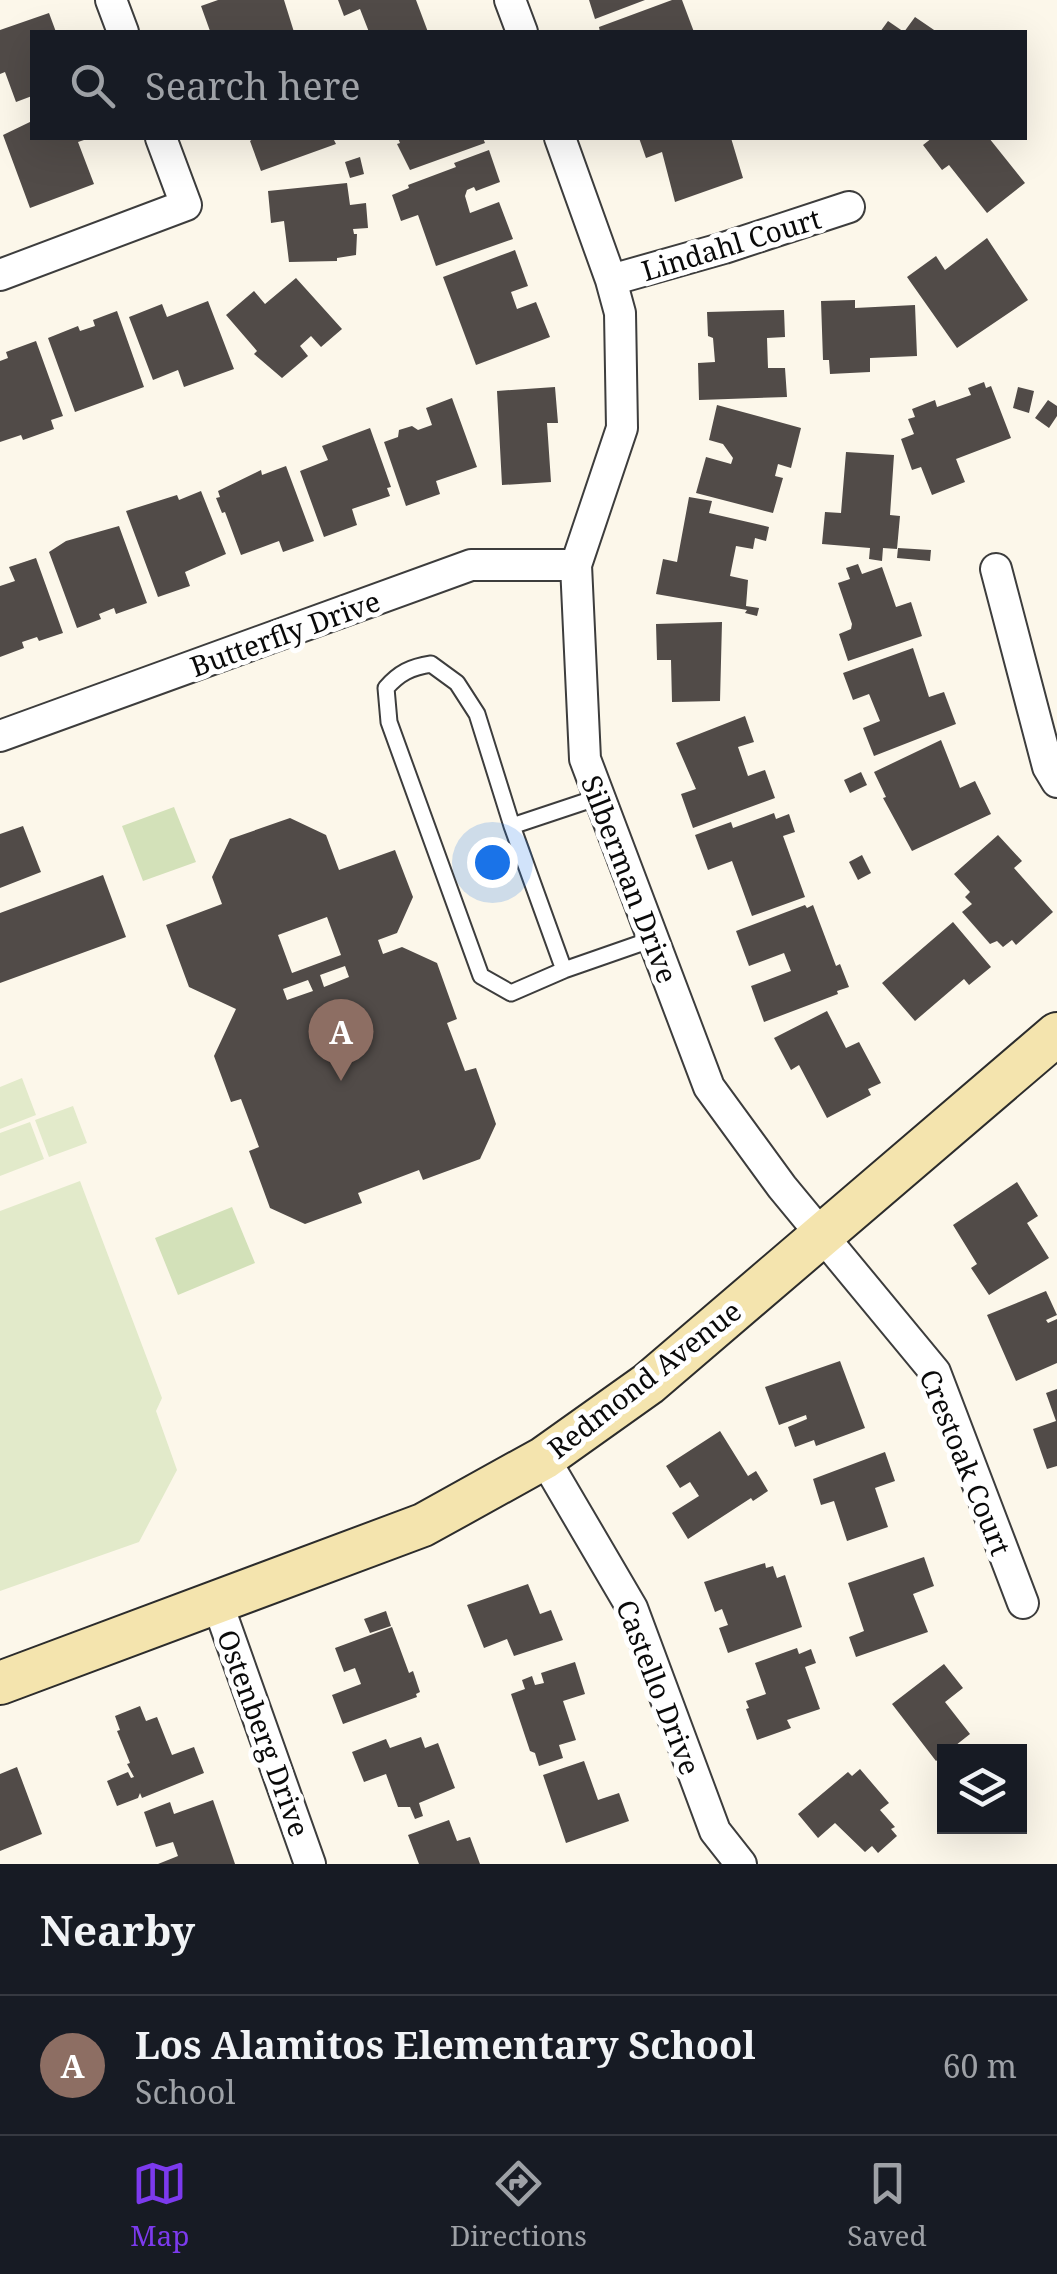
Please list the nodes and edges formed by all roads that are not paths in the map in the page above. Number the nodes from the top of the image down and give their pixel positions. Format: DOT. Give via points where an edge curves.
graph roads {
  1 [pos="111,0"];
  2 [pos="510,0"];
  3 [pos="122,30"];
  4 [pos="521,30"];
  5 [pos="162,140"];
  6 [pos="561,140"];
  7 [pos="849,207"];
  8 [pos="0,275"];
  9 [pos="612,280"];
  10 [pos="576,565"];
  11 [pos="996,569"];
  12 [pos="0,736"];
  13 [pos="1057,782"];
  14 [pos="599,797"];
  15 [pos="512,826"];
  16 [pos="653,939"];
  17 [pos="564,970"];
  18 [pos="1057,1034"];
  19 [pos="822,1235"];
  20 [pos="544,1458"];
  21 [pos="217,1602"];
  22 [pos="1023,1604"];
  23 [pos="0,1683"];
  24 [pos="310,1864"];
  25 [pos="741,1864"];
  1 -- 3 [label="street"];
  2 -- 4 [label="street"];
  5 -- 8 [label="street" via="186,205"];
  6 -- 9 [label="street, Silberman Drive"];
  7 -- 9 [label="street, Lindahl Court"];
  9 -- 10 [label="street, Silberman Drive" via="620,313 622,428"];
  10 -- 12 [label="street, Butterfly Drive" via="472,565"];
  10 -- 14 [label="street, Silberman Drive" via="585,760"];
  11 -- 13 [label="street"];
  14 -- 15 [label="lane"];
  14 -- 16 [label="street, Silberman Drive"];
  15 -- 17 [label="lane"];
  15 -- 17 [label="lane" via="477,714 457,683 432,664 396,676 386,688 389,722 481,976 511,993"];
  16 -- 17 [label="lane"];
  16 -- 19 [label="street, Silberman Drive" via="709,1087"];
  18 -- 19 [label="street, Redmond Avenue"];
  19 -- 20 [label="street, Redmond Avenue" via="648,1384"];
  19 -- 22 [label="street, Crestoak Court" via="936,1372"];
  20 -- 21 [label="street, Redmond Avenue" via="423,1525"];
  20 -- 25 [label="street, Castello Drive" via="632,1608 715,1831"];
  21 -- 23 [label="street, Redmond Avenue"];
  21 -- 24 [label="street, Ostenberg Drive"];
}
